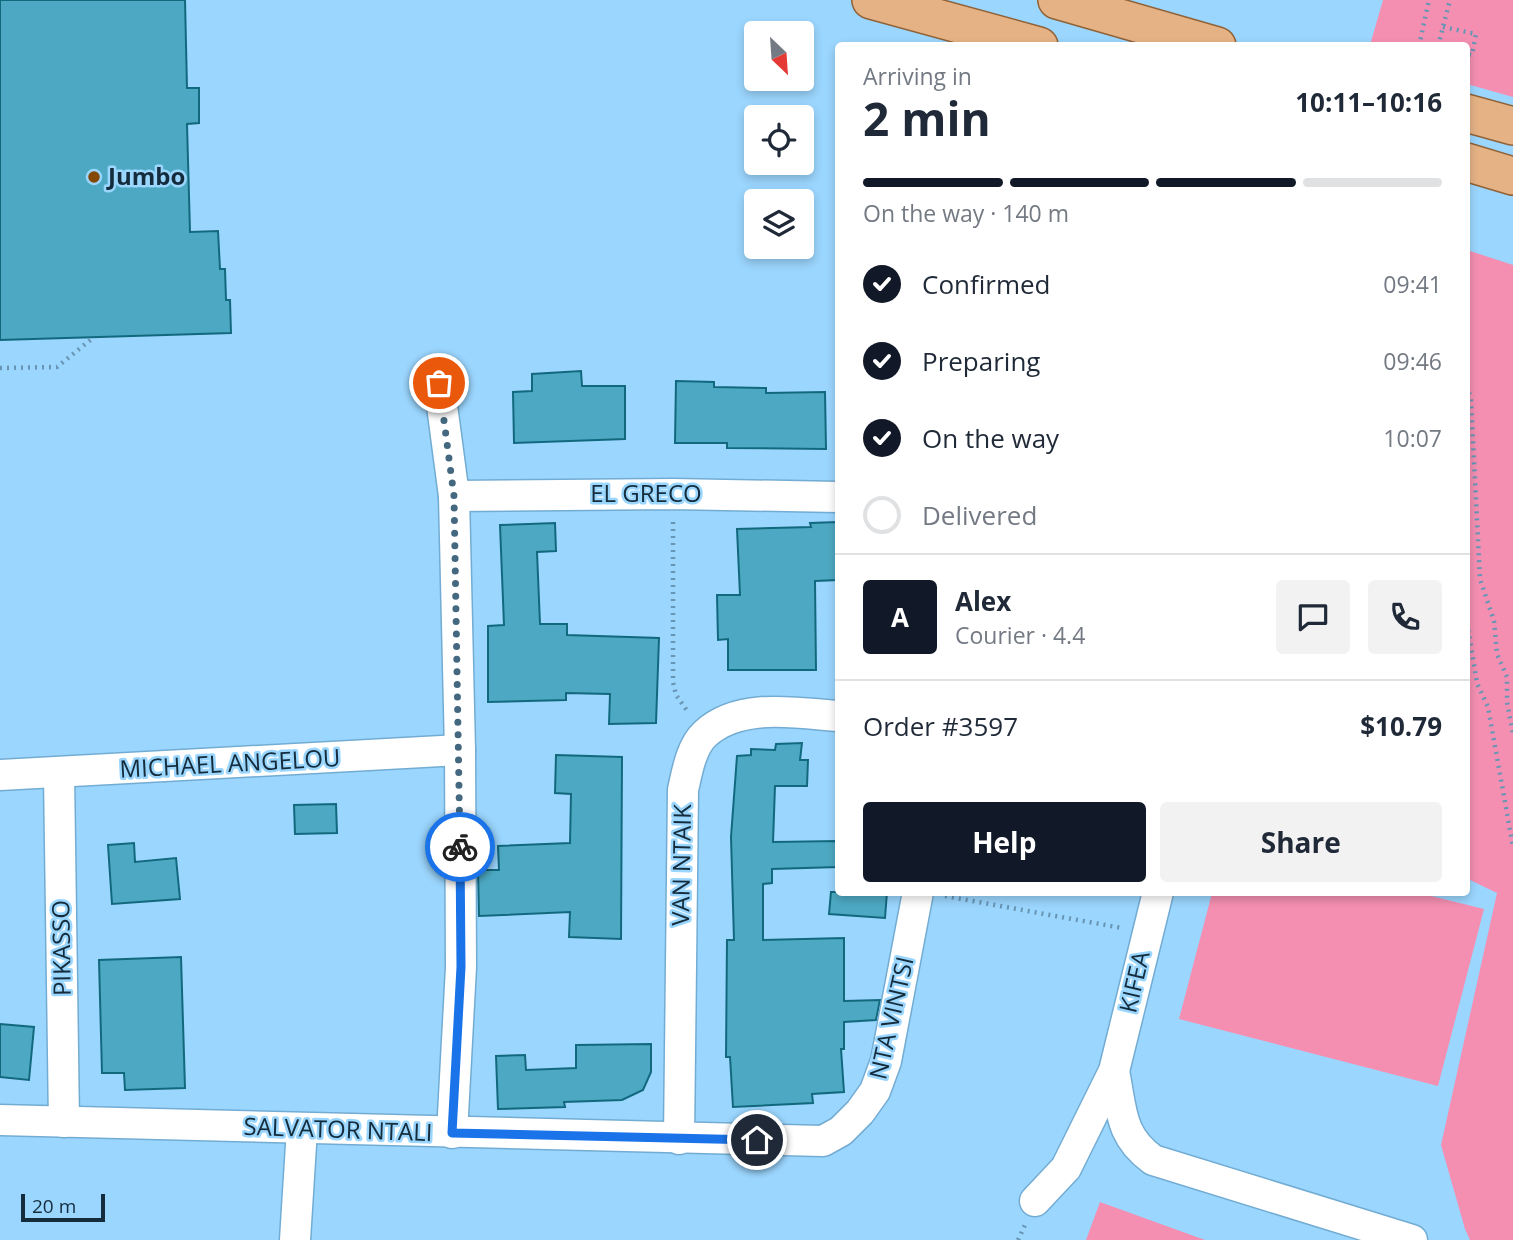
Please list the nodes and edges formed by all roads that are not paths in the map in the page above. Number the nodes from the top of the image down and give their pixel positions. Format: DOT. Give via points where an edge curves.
graph roads {
  1 [pos="871,0"];
  2 [pos="1057,0"];
  3 [pos="1024,42"];
  4 [pos="1203,42"];
  5 [pos="1470,114"];
  6 [pos="1513,126"];
  7 [pos="1470,163"];
  8 [pos="1513,176"];
  9 [pos="439,383"];
  10 [pos="454,496"];
  11 [pos="835,498"];
  12 [pos="835,716"];
  13 [pos="460,750"];
  14 [pos="59,774"];
  15 [pos="0,775"];
  16 [pos="927,896"];
  17 [pos="1157,896"];
  18 [pos="1114,1072"];
  19 [pos="0,1120"];
  20 [pos="64,1122"];
  21 [pos="302,1129"];
  22 [pos="841,1131"];
  23 [pos="452,1133"];
  24 [pos="679,1139"];
  25 [pos="1035,1201"];
  26 [pos="295,1240"];
  27 [pos="1412,1240"];
  1 -- 3 [label="main road"];
  2 -- 4 [label="main road"];
  5 -- 6 [label="main road"];
  7 -- 8 [label="main road"];
  9 -- 10 [label="street"];
  10 -- 11 [label="street, EL GRECO"];
  10 -- 13 [label="street"];
  12 -- 24 [label="street, VAN NTAIK" via="753,713 703,734 691,758 683,790"];
  13 -- 14 [label="street, MICHAEL ANGELOU"];
  13 -- 23 [label="street" via="461,967"];
  14 -- 15 [label="street, MICHAEL ANGELOU"];
  14 -- 20 [label="street, PIKASSO"];
  16 -- 22 [label="street, NTA VINTSI" via="886,1061 875,1091"];
  17 -- 18 [label="street, KIFEA"];
  18 -- 25 [label="street" via="1066,1168"];
  18 -- 27 [label="street" via="1127,1132 1153,1160"];
  19 -- 20 [label="street, SALVATOR NTALI"];
  20 -- 21 [label="street, SALVATOR NTALI"];
  21 -- 23 [label="street, SALVATOR NTALI"];
  21 -- 26 [label="street"];
  22 -- 24 [label="street, SALVATOR NTALI" via="809,1142"];
  23 -- 24 [label="street, SALVATOR NTALI"];
}
